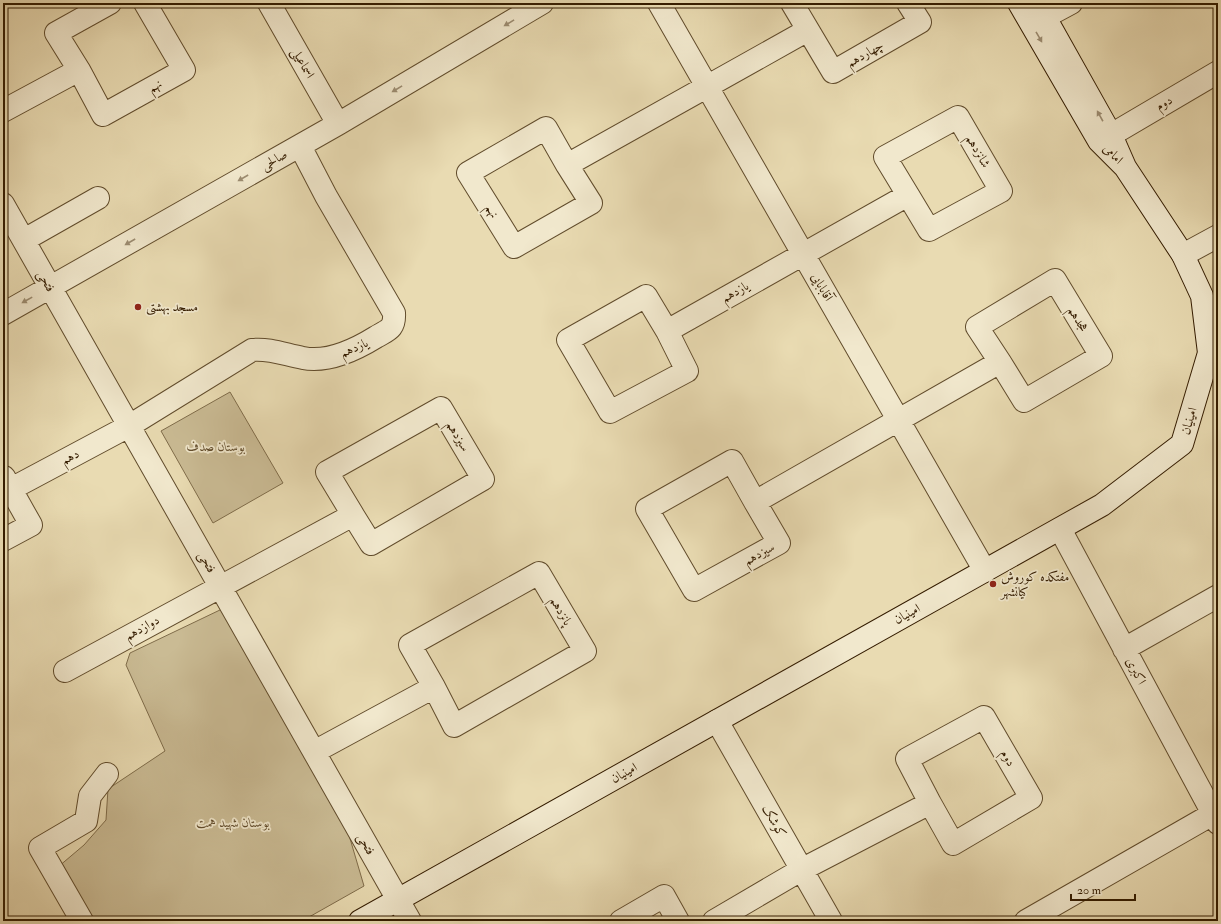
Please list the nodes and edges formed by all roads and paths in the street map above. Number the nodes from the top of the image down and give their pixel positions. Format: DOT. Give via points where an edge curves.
graph roads {
  1 [pos="110,3"];
  2 [pos="145,3"];
  3 [pos="269,3"];
  4 [pos="542,3"];
  5 [pos="659,3"];
  6 [pos="792,3"];
  7 [pos="908,3"];
  8 [pos="1019,3"];
  9 [pos="1071,3"];
  10 [pos="1041,10"];
  11 [pos="808,30"];
  12 [pos="79,70"];
  13 [pos="1218,72"];
  14 [pos="708,87"];
  15 [pos="3,111"];
  16 [pos="338,124"];
  17 [pos="1111,135"];
  18 [pos="300,146"];
  19 [pos="567,165"];
  20 [pos="1125,167"];
  21 [pos="908,195"];
  22 [pos="98,198"];
  23 [pos="3,204"];
  24 [pos="1218,236"];
  25 [pos="24,240"];
  26 [pos="803,254"];
  27 [pos="1183,255"];
  28 [pos="50,287"];
  29 [pos="3,314"];
  30 [pos="667,331"];
  31 [pos="1213,356"];
  32 [pos="1000,362"];
  33 [pos="898,420"];
  34 [pos="129,426"];
  35 [pos="7,483"];
  36 [pos="755,502"];
  37 [pos="353,515"];
  38 [pos="1060,529"];
  39 [pos="3,540"];
  40 [pos="984,571"];
  41 [pos="220,586"];
  42 [pos="1218,596"];
  43 [pos="1124,649"];
  44 [pos="65,671"];
  45 [pos="434,687"];
  46 [pos="717,720"];
  47 [pos="314,752"];
  48 [pos="107,774"];
  49 [pos="930,803"];
  50 [pos="1216,816"];
  51 [pos="801,870"];
  52 [pos="398,900"];
  53 [pos="82,921"];
  54 [pos="360,921"];
  55 [pos="410,921"];
  56 [pos="621,921"];
  57 [pos="678,921"];
  58 [pos="714,921"];
  59 [pos="830,921"];
  60 [pos="1026,921"];
  1 -- 12 [label="street, نهم" via="56,33"];
  2 -- 12 [label="street, نهم" via="184,70 103,115"];
  3 -- 16 [label="street, اسماعیلی"];
  4 -- 16 [label="street, صالحی, one-way"];
  5 -- 14 [label="street, آقابابایی"];
  6 -- 11 [label="street, چهاردهم"];
  7 -- 11 [label="street, چهاردهم" via="920,22 833,72"];
  8 -- 20 [label="street, امامی, one-way" via="1099,141"];
  9 -- 10 [label="street"];
  17 -- 10 [label="street, امامی, one-way"];
  11 -- 14 [label="street"];
  12 -- 15 [label="street"];
  13 -- 17 [label="street, دوم"];
  14 -- 19 [label="street"];
  14 -- 26 [label="street, آقابابایی"];
  16 -- 18 [label="street, صالحی"];
  17 -- 20 [label="street, امامی"];
  18 -- 28 [label="street, صالحی, one-way"];
  18 -- 34 [label="street, یازدهم" via="391,308 395,322 390,329 362,346 323,359 305,359 262,349 252,350"];
  19 -- 19 [label="street, نهم" via="591,203 514,248 468,173 546,128"];
  20 -- 27 [label="street, امینیان"];
  21 -- 21 [label="street, شانزدهم" via="885,157 958,117 1001,191 929,230"];
  21 -- 26 [label="street"];
  22 -- 25 [label="street"];
  23 -- 25 [label="street, فتحی"];
  24 -- 27 [label="street"];
  25 -- 28 [label="street, فتحی"];
  26 -- 30 [label="street, یازدهم"];
  26 -- 33 [label="street, آقابابایی"];
  27 -- 31 [label="street, امینیان" via="1202,296"];
  28 -- 29 [label="street, صالحی, one-way"];
  28 -- 34 [label="street, فتحی"];
  30 -- 30 [label="street" via="687,371 610,412 568,340 646,296"];
  31 -- 38 [label="street, امینیان" via="1182,444 1102,505"];
  32 -- 32 [label="street, هجدهم" via="977,327 1055,280 1101,356 1024,401"];
  32 -- 33 [label="street"];
  33 -- 36 [label="street"];
  33 -- 40 [label="street, آقابابایی"];
  34 -- 35 [label="street, دهم"];
  34 -- 41 [label="street, فتحی"];
  35 -- 39 [label="street, دهم" via="31,525"];
  36 -- 36 [label="street, سیزدهم" via="779,544 694,590 647,509 732,462"];
  37 -- 37 [label="street, سیزدهم" via="327,472 441,408 483,479 371,544"];
  37 -- 41 [label="street"];
  38 -- 40 [label="street, امینیان"];
  38 -- 43 [label="street, اکبری"];
  40 -- 46 [label="street, امینیان"];
  41 -- 44 [label="street, دوازدهم"];
  41 -- 47 [label="street, فتحی"];
  42 -- 43 [label="street"];
  43 -- 50 [label="street, اکبری"];
  45 -- 45 [label="street, پانزدهم" via="410,645 539,573 585,651 454,726"];
  45 -- 47 [label="street"];
  46 -- 51 [label="street, کوشک"];
  46 -- 52 [label="street, امینیان"];
  47 -- 52 [label="street, فتحی"];
  48 -- 53 [label="street" via="90,796 86,821 40,848"];
  49 -- 49 [label="street, دوم" via="907,758 984,717 1032,798 953,844"];
  49 -- 51 [label="street"];
  50 -- 60 [label="street, اکبری"];
  51 -- 58 [label="street"];
  51 -- 59 [label="street, کوشک"];
  52 -- 54 [label="street, امینیان"];
  52 -- 55 [label="street, فتحی"];
  56 -- 57 [label="street" via="664,896"];
}
